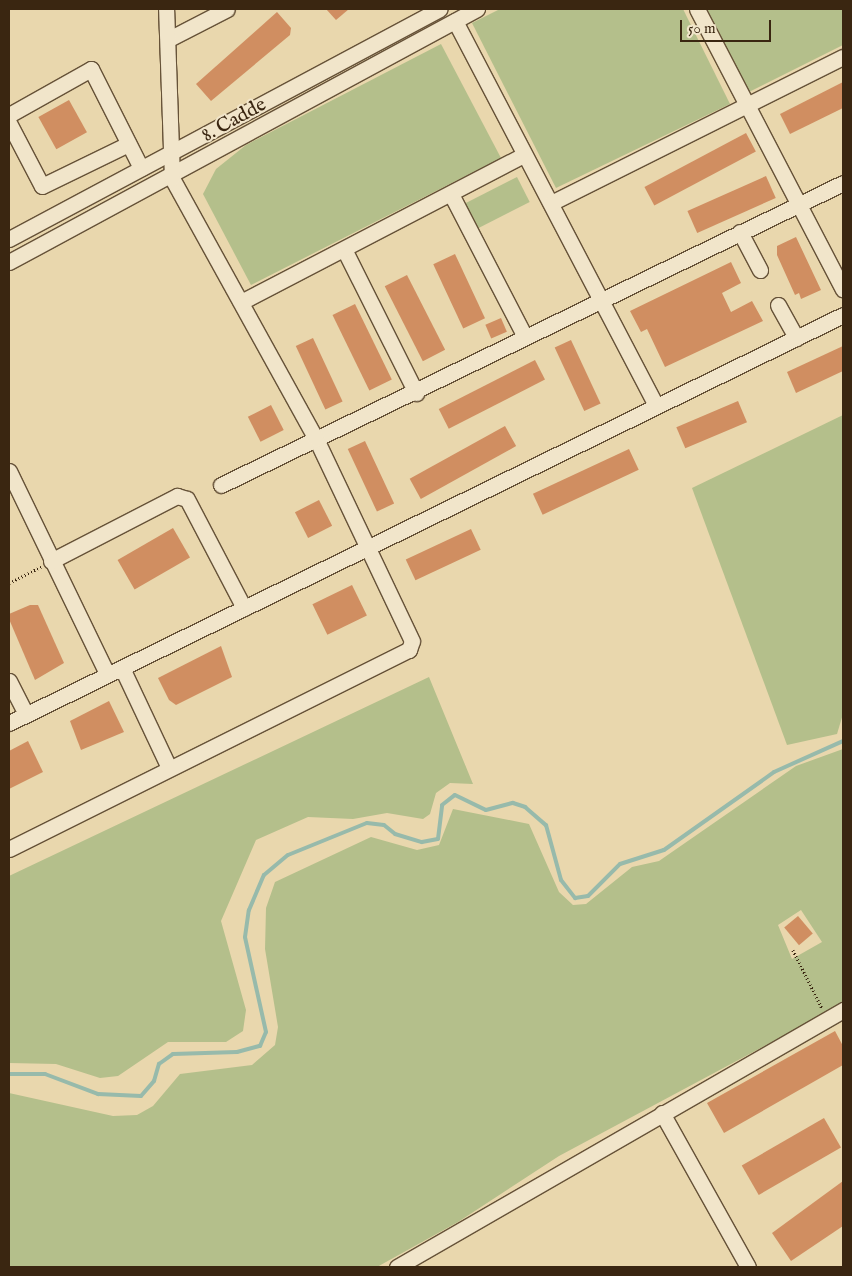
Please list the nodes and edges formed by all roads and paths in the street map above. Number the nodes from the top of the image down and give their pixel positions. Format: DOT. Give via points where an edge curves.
graph roads {
  1 [pos="166,9"];
  2 [pos="227,9"];
  3 [pos="477,9"];
  4 [pos="697,9"];
  5 [pos="429,11"];
  6 [pos="455,21"];
  7 [pos="169,39"];
  8 [pos="843,57"];
  9 [pos="747,105"];
  10 [pos="9,114"];
  11 [pos="9,123"];
  12 [pos="128,144"];
  13 [pos="172,150"];
  14 [pos="524,155"];
  15 [pos="141,168"];
  16 [pos="172,178"];
  17 [pos="843,182"];
  18 [pos="451,194"];
  19 [pos="551,203"];
  20 [pos="799,203"];
  21 [pos="740,232"];
  22 [pos="9,239"];
  23 [pos="345,251"];
  24 [pos="9,262"];
  25 [pos="760,270"];
  26 [pos="843,289"];
  27 [pos="243,300"];
  28 [pos="600,300"];
  29 [pos="778,305"];
  30 [pos="843,315"];
  31 [pos="525,337"];
  32 [pos="796,338"];
  33 [pos="416,393"];
  34 [pos="656,406"];
  35 [pos="316,440"];
  36 [pos="9,471"];
  37 [pos="221,486"];
  38 [pos="366,545"];
  39 [pos="51,562"];
  40 [pos="9,583"];
  41 [pos="244,608"];
  42 [pos="122,668"];
  43 [pos="107,674"];
  44 [pos="9,681"];
  45 [pos="26,714"];
  46 [pos="9,723"];
  47 [pos="169,768"];
  48 [pos="9,849"];
  49 [pos="793,950"];
  50 [pos="843,1010"];
  51 [pos="828,1019"];
  52 [pos="662,1113"];
  53 [pos="397,1267"];
  54 [pos="748,1267"];
  1 -- 7 [label="street"];
  2 -- 7 [label="street"];
  3 -- 6 [label="street, 8. Cadde"];
  4 -- 9 [label="street"];
  5 -- 13 [label="street, 8. Cadde"];
  6 -- 14 [label="street"];
  6 -- 16 [label="street, 8. Cadde"];
  7 -- 13 [label="street"];
  8 -- 9 [label="street"];
  9 -- 19 [label="street"];
  9 -- 20 [label="street"];
  10 -- 12 [label="street" via="91,69"];
  11 -- 12 [label="street" via="42,186"];
  12 -- 15 [label="street"];
  13 -- 15 [label="street, 8. Cadde"];
  13 -- 16 [label="street"];
  14 -- 18 [label="street"];
  14 -- 19 [label="street"];
  15 -- 22 [label="street, 8. Cadde"];
  16 -- 24 [label="street, 8. Cadde"];
  16 -- 27 [label="street"];
  17 -- 20 [label="street"];
  18 -- 23 [label="street"];
  18 -- 31 [label="street"];
  19 -- 28 [label="street"];
  20 -- 21 [label="street"];
  20 -- 26 [label="street"];
  21 -- 25 [label="street"];
  21 -- 28 [label="street"];
  23 -- 27 [label="street"];
  23 -- 33 [label="street"];
  27 -- 35 [label="street"];
  28 -- 31 [label="street"];
  28 -- 34 [label="street"];
  29 -- 32 [label="street"];
  30 -- 32 [label="street"];
  31 -- 33 [label="street"];
  32 -- 34 [label="street"];
  33 -- 35 [label="street"];
  34 -- 38 [label="street"];
  35 -- 37 [label="street"];
  35 -- 38 [label="street"];
  36 -- 39 [label="street"];
  38 -- 41 [label="street"];
  38 -- 47 [label="street" via="412,641 409,650"];
  39 -- 40 [label="path"];
  39 -- 41 [label="street" via="176,496 187,499"];
  39 -- 43 [label="street"];
  41 -- 42 [label="street"];
  42 -- 43 [label="street"];
  42 -- 47 [label="street"];
  43 -- 45 [label="street"];
  44 -- 45 [label="street"];
  45 -- 46 [label="street"];
  47 -- 48 [label="street"];
  49 -- 51 [label="path"];
  50 -- 51 [label="street"];
  51 -- 52 [label="street"];
  52 -- 53 [label="street"];
  52 -- 54 [label="street"];
}
